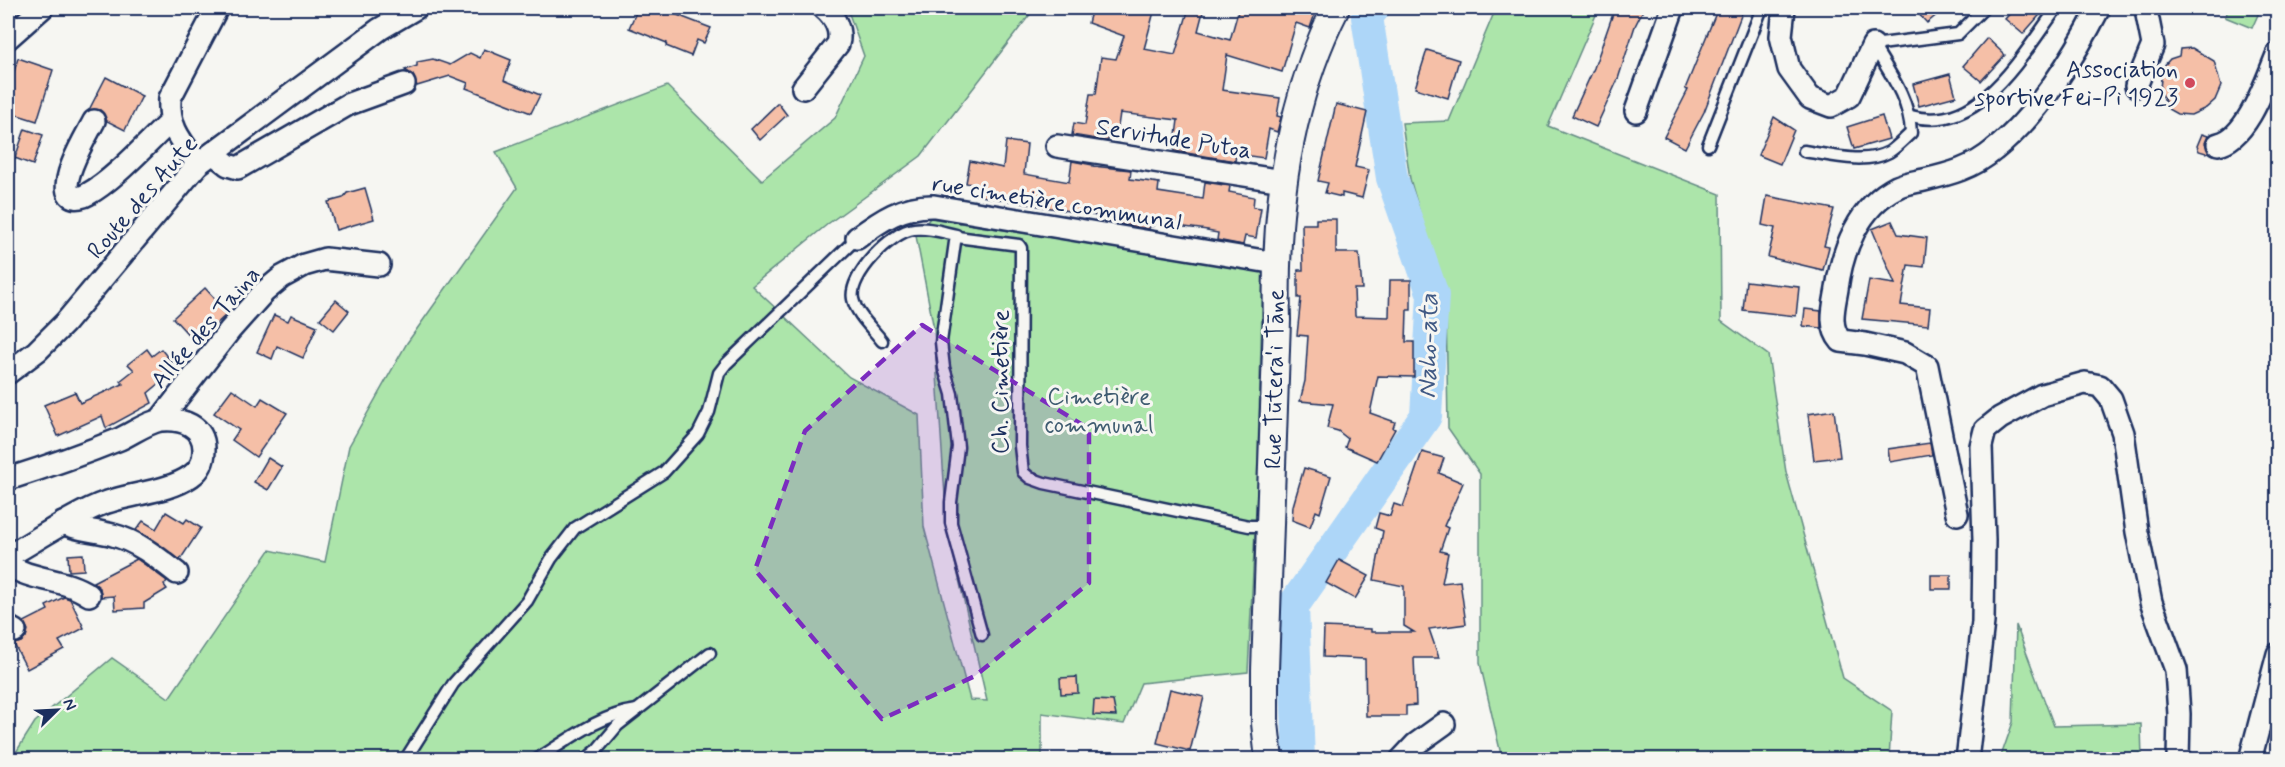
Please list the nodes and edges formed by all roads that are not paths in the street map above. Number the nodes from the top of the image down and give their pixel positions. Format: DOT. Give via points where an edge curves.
graph roads {
  1 [pos="42,8"];
  2 [pos="217,8"];
  3 [pos="416,8"];
  4 [pos="825,8"];
  5 [pos="1336,8"];
  6 [pos="1673,8"];
  7 [pos="1762,8"];
  8 [pos="1784,8"];
  9 [pos="1983,8"];
  10 [pos="2057,8"];
  11 [pos="2099,8"];
  12 [pos="2148,8"];
  13 [pos="8,38"];
  14 [pos="1873,45"];
  15 [pos="2277,53"];
  16 [pos="404,84"];
  17 [pos="2136,86"];
  18 [pos="803,87"];
  19 [pos="1636,111"];
  20 [pos="1911,116"];
  21 [pos="94,121"];
  22 [pos="171,121"];
  23 [pos="2218,144"];
  24 [pos="1707,145"];
  25 [pos="1057,146"];
  26 [pos="1804,151"];
  27 [pos="206,159"];
  28 [pos="1283,181"];
  29 [pos="957,237"];
  30 [pos="857,238"];
  31 [pos="1276,263"];
  32 [pos="379,265"];
  33 [pos="882,341"];
  34 [pos="8,373"];
  35 [pos="160,420"];
  36 [pos="8,479"];
  37 [pos="1957,514"];
  38 [pos="63,523"];
  39 [pos="1270,526"];
  40 [pos="8,556"];
  41 [pos="8,565"];
  42 [pos="177,573"];
  43 [pos="89,595"];
  44 [pos="982,635"];
  45 [pos="710,653"];
  46 [pos="2277,654"];
  47 [pos="2272,700"];
  48 [pos="637,710"];
  49 [pos="1444,724"];
  50 [pos="1265,758"];
  51 [pos="405,759"];
  52 [pos="537,759"];
  53 [pos="585,759"];
  54 [pos="1401,759"];
  55 [pos="1967,759"];
  56 [pos="2178,759"];
  57 [pos="2250,759"];
  1 -- 13 [label="street"];
  2 -- 22 [label="street" via="170,98"];
  3 -- 27 [label="street, Route des Aute" via="380,29"];
  4 -- 18 [label="street" via="840,36 838,44"];
  5 -- 28 [label="street, Rue Tūtera'i Tāne" via="1307,78"];
  6 -- 19 [label="street"];
  7 -- 24 [label="lane"];
  8 -- 14 [label="street" via="1781,36 1789,69 1810,98 1831,106 1849,96"];
  9 -- 14 [label="lane" via="1958,34"];
  10 -- 20 [label="lane" via="1999,86 1974,106 1951,117"];
  11 -- 37 [label="street" via="2031,114 1978,163 1898,186 1883,198 1857,225 1840,267 1833,328 1841,341 1905,353 1927,366"];
  12 -- 17 [label="street" via="2153,45"];
  14 -- 20 [label="lane"];
  15 -- 23 [label="street" via="2253,109 2233,138"];
  16 -- 27 [label="street" via="349,104 238,168"];
  20 -- 26 [label="lane" via="1911,132 1891,151 1876,157 1849,158"];
  21 -- 22 [label="street" via="69,173 66,184 72,197 79,198 96,189"];
  22 -- 27 [label="street" via="177,136"];
  25 -- 28 [label="street, Servitude Putoa"];
  27 -- 34 [label="street, Route des Aute" via="65,322"];
  28 -- 31 [label="street, Rue Tūtera'i Tāne"];
  29 -- 33 [label="lane, Ch. Cimetière" via="936,230 898,233 857,278 852,297"];
  29 -- 39 [label="lane, Ch. Cimetière" via="1021,248 1020,446 1023,472 1029,478 1249,526"];
  29 -- 44 [label="lane, Ch. Cimetière" via="941,342 958,447 951,523"];
  30 -- 31 [label="street, rue cimetière communal" via="899,211 934,206"];
  30 -- 51 [label="lane, rue cimetière communal" via="726,364 719,373 703,427 664,472 575,528 551,559 527,601 453,684"];
  31 -- 39 [label="street, Rue Tūtera'i Tāne"];
  32 -- 35 [label="street, Allée des Taina" via="326,259 282,277 230,330"];
  35 -- 36 [label="street" via="81,454"];
  35 -- 38 [label="street" via="181,420 200,433 204,443 200,468 181,482 100,504"];
  38 -- 40 [label="street"];
  38 -- 42 [label="street" via="78,530 124,538"];
  39 -- 50 [label="street, Rue Tūtera'i Tāne"];
  41 -- 43 [label="street" via="20,573 75,587"];
  45 -- 48 [label="lane"];
  46 -- 47 [label="street"];
  47 -- 57 [label="street"];
  48 -- 52 [label="lane" via="604,718"];
  48 -- 53 [label="lane"];
  49 -- 54 [label="street"];
  55 -- 56 [label="street" via="1983,622 1981,446 1985,430 2042,395 2085,383 2100,386 2111,399 2123,434 2151,602 2176,670"];
}
